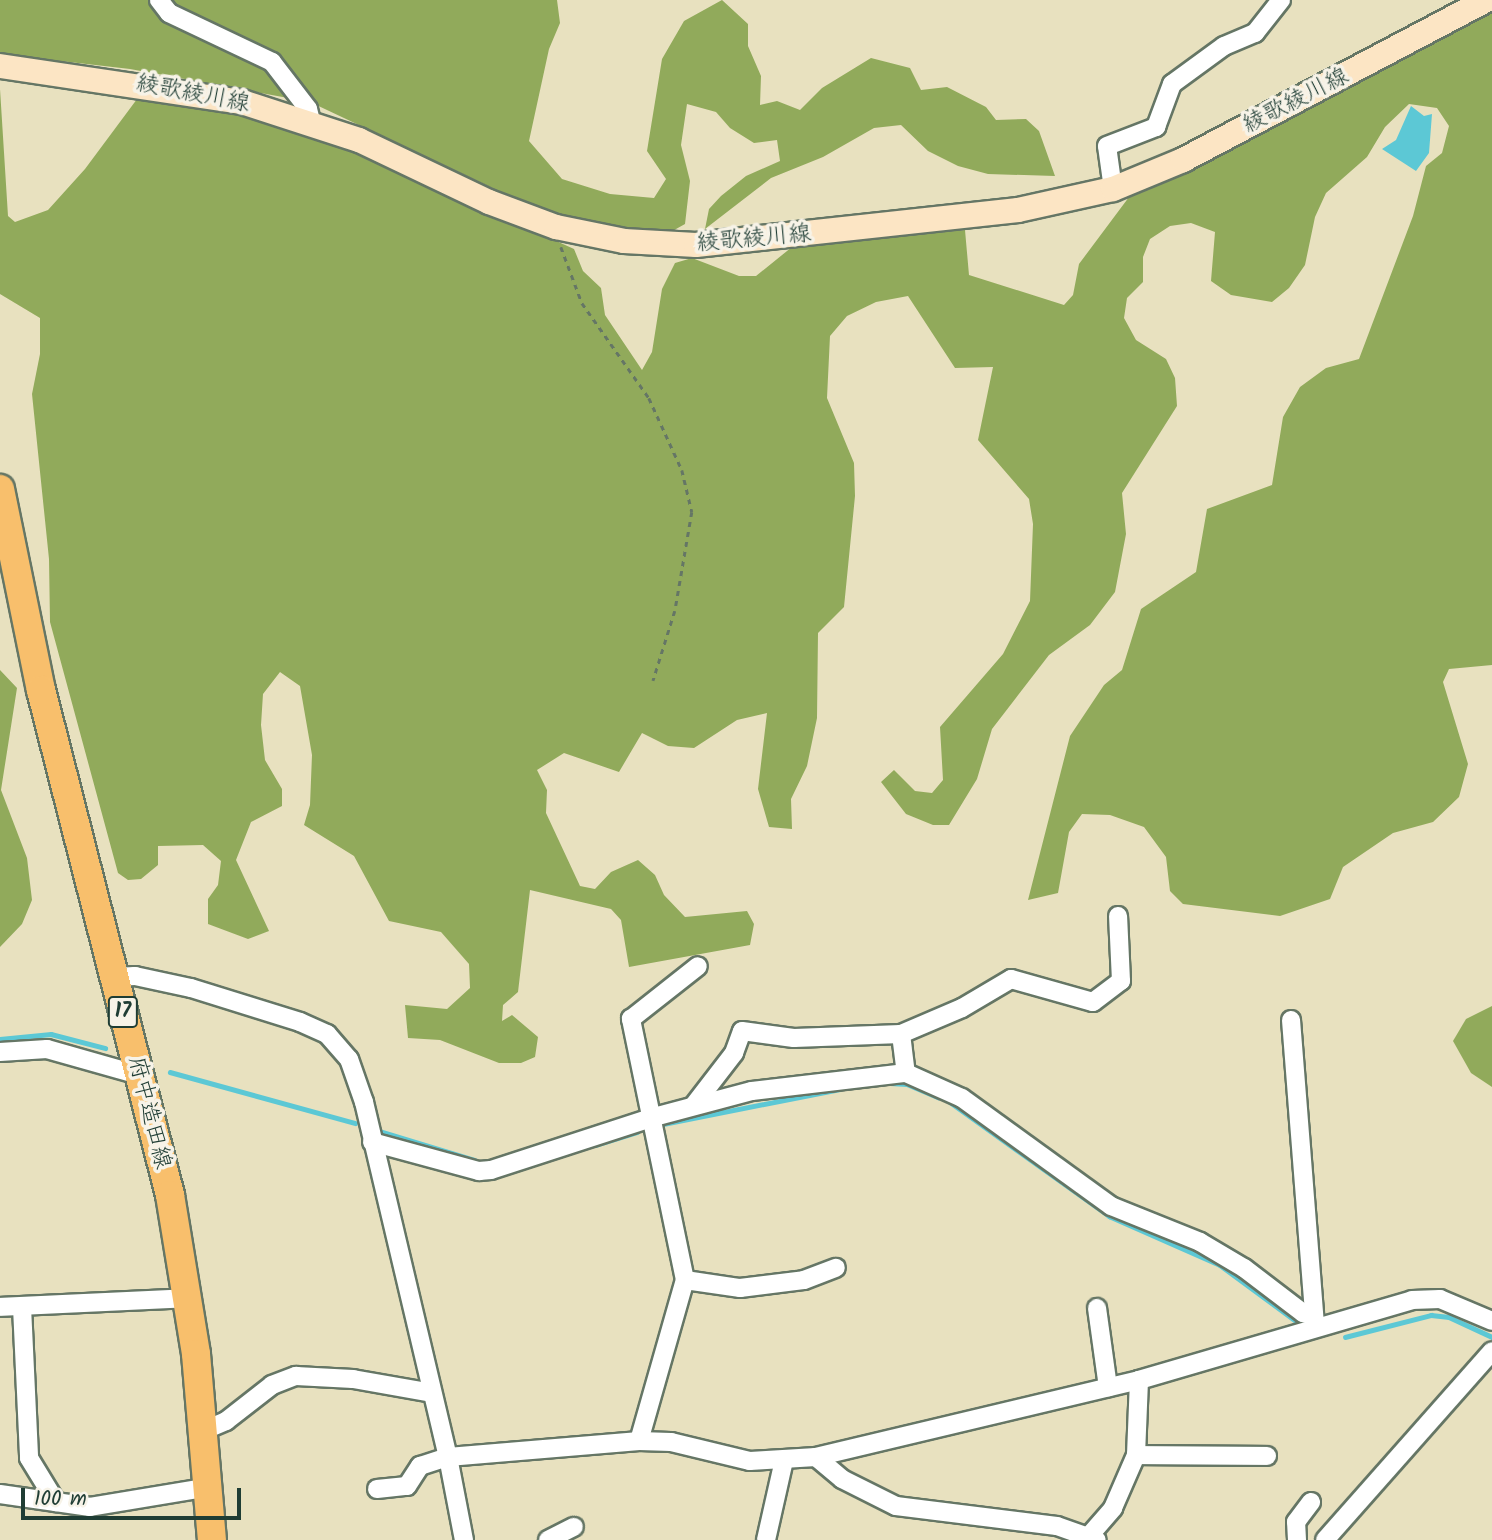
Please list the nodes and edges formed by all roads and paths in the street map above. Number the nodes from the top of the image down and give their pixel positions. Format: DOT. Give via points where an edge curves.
graph roads {
  1 [pos="159,0"];
  2 [pos="1281,0"];
  3 [pos="1487,0"];
  4 [pos="0,66"];
  5 [pos="311,121"];
  6 [pos="1113,190"];
  7 [pos="556,227"];
  8 [pos="0,489"];
  9 [pos="653,681"];
  10 [pos="1118,916"];
  11 [pos="698,966"];
  12 [pos="114,977"];
  13 [pos="1291,1020"];
  14 [pos="901,1034"];
  15 [pos="0,1052"];
  16 [pos="906,1073"];
  17 [pos="139,1075"];
  18 [pos="694,1105"];
  19 [pos="654,1117"];
  20 [pos="372,1142"];
  21 [pos="836,1268"];
  22 [pos="685,1280"];
  23 [pos="188,1298"];
  24 [pos="0,1307"];
  25 [pos="22,1307"];
  26 [pos="1097,1308"];
  27 [pos="1314,1321"];
  28 [pos="1492,1321"];
  29 [pos="1492,1351"];
  30 [pos="1139,1380"];
  31 [pos="1108,1387"];
  32 [pos="432,1393"];
  33 [pos="205,1430"];
  34 [pos="639,1441"];
  35 [pos="1136,1455"];
  36 [pos="1266,1456"];
  37 [pos="448,1457"];
  38 [pos="816,1457"];
  39 [pos="784,1460"];
  40 [pos="209,1487"];
  41 [pos="377,1489"];
  42 [pos="0,1494"];
  43 [pos="56,1502"];
  44 [pos="1311,1502"];
  45 [pos="574,1527"];
  46 [pos="1093,1538"];
  47 [pos="212,1540"];
  48 [pos="464,1540"];
  49 [pos="548,1540"];
  50 [pos="766,1540"];
  51 [pos="1297,1540"];
  52 [pos="1325,1540"];
  1 -- 5 [label="street" via="169,13 272,62 308,109"];
  2 -- 6 [label="street" via="1255,33 1206,58 1172,84 1156,127 1107,146"];
  3 -- 6 [label="main road, 綾歌綾川線" via="1183,160"];
  4 -- 5 [label="main road, 綾歌綾川線" via="186,91"];
  5 -- 7 [label="main road, 綾歌綾川線"];
  6 -- 7 [label="main road, 綾歌綾川線" via="1018,210 743,243 658,244"];
  7 -- 9 [label="path" via="582,303 649,398 682,470 692,512 675,611"];
  8 -- 12 [label="main road, 府中造田線 / 17" via="41,690"];
  10 -- 14 [label="street" via="1121,981 1093,1002 1012,979 962,1008"];
  11 -- 19 [label="street" via="631,1019"];
  12 -- 17 [label="main road, 府中造田線 / 17"];
  12 -- 20 [label="street" via="135,976 191,988 327,1034 354,1067"];
  13 -- 27 [label="street"];
  14 -- 16 [label="street"];
  14 -- 18 [label="street" via="794,1038 742,1031 734,1053"];
  15 -- 17 [label="street" via="47,1049"];
  16 -- 18 [label="street" via="820,1081"];
  16 -- 27 [label="street" via="961,1098 1111,1206 1200,1242 1244,1268"];
  17 -- 23 [label="main road, 府中造田線 / 17" via="170,1195"];
  18 -- 19 [label="street"];
  19 -- 20 [label="street" via="479,1171"];
  19 -- 22 [label="street"];
  20 -- 32 [label="street"];
  21 -- 22 [label="street" via="804,1280 740,1288"];
  22 -- 34 [label="street"];
  23 -- 25 [label="street"];
  23 -- 33 [label="main road, 府中造田線 / 17"];
  24 -- 25 [label="street"];
  25 -- 43 [label="street" via="29,1458"];
  26 -- 31 [label="street"];
  27 -- 28 [label="street" via="1412,1300 1440,1299"];
  27 -- 30 [label="street"];
  29 -- 52 [label="street"];
  30 -- 31 [label="street"];
  30 -- 35 [label="street"];
  31 -- 38 [label="street"];
  32 -- 33 [label="street" via="353,1379 296,1376 272,1385 226,1421"];
  32 -- 37 [label="street"];
  33 -- 40 [label="main road, 府中造田線 / 17"];
  34 -- 37 [label="street"];
  34 -- 39 [label="street" via="671,1442 750,1461"];
  35 -- 36 [label="street"];
  35 -- 46 [label="street" via="1113,1508"];
  37 -- 41 [label="street" via="420,1466 407,1486"];
  37 -- 48 [label="street"];
  38 -- 39 [label="street"];
  38 -- 46 [label="street" via="842,1479 896,1506 1057,1526"];
  39 -- 50 [label="street"];
  40 -- 43 [label="street" via="90,1507"];
  40 -- 47 [label="main road, 府中造田線 / 17"];
  42 -- 43 [label="street"];
  44 -- 51 [label="street" via="1296,1522"];
  45 -- 49 [label="street"];
}
